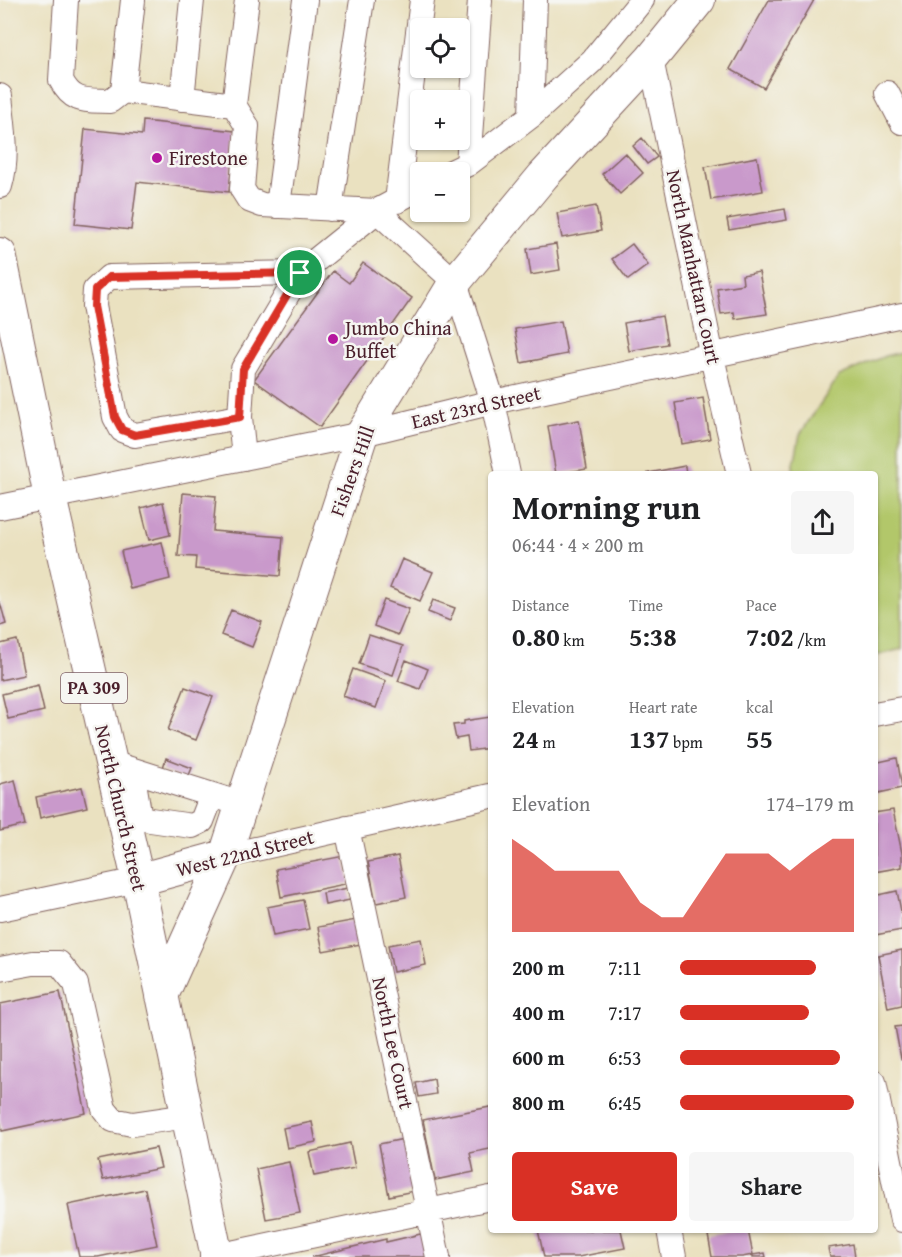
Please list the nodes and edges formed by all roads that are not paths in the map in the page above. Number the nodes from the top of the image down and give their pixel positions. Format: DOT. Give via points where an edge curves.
graph roads {
  1 [pos="66,0"];
  2 [pos="133,0"];
  3 [pos="192,0"];
  4 [pos="247,0"];
  5 [pos="305,0"];
  6 [pos="362,0"];
  7 [pos="422,0"];
  8 [pos="480,0"];
  9 [pos="536,0"];
  10 [pos="642,0"];
  11 [pos="699,0"];
  12 [pos="651,59"];
  13 [pos="123,92"];
  14 [pos="887,93"];
  15 [pos="0,96"];
  16 [pos="182,99"];
  17 [pos="234,105"];
  18 [pos="531,116"];
  19 [pos="902,122"];
  20 [pos="461,162"];
  21 [pos="468,162"];
  22 [pos="0,186"];
  23 [pos="410,193"];
  24 [pos="387,206"];
  25 [pos="278,207"];
  26 [pos="330,209"];
  27 [pos="0,254"];
  28 [pos="300,273"];
  29 [pos="455,282"];
  30 [pos="902,315"];
  31 [pos="712,357"];
  32 [pos="493,402"];
  33 [pos="240,417"];
  34 [pos="362,434"];
  35 [pos="244,458"];
  36 [pos="507,471"];
  37 [pos="738,471"];
  38 [pos="50,497"];
  39 [pos="0,507"];
  40 [pos="902,709"];
  41 [pos="878,713"];
  42 [pos="122,767"];
  43 [pos="174,783"];
  44 [pos="212,795"];
  45 [pos="488,796"];
  46 [pos="241,804"];
  47 [pos="131,817"];
  48 [pos="164,822"];
  49 [pos="347,828"];
  50 [pos="225,856"];
  51 [pos="138,880"];
  52 [pos="0,909"];
  53 [pos="0,969"];
  54 [pos="162,996"];
  55 [pos="878,1093"];
  56 [pos="886,1115"];
  57 [pos="187,1116"];
  58 [pos="488,1198"];
  59 [pos="428,1211"];
  60 [pos="902,1221"];
  61 [pos="670,1233"];
  62 [pos="215,1257"];
  63 [pos="438,1257"];
  64 [pos="674,1257"];
  1 -- 13 [label="street" via="61,80 66,91 78,100 110,101"];
  2 -- 13 [label="street"];
  3 -- 16 [label="street"];
  4 -- 17 [label="street"];
  5 -- 25 [label="street"];
  6 -- 26 [label="street"];
  7 -- 24 [label="street"];
  8 -- 20 [label="street"];
  9 -- 18 [label="street"];
  10 -- 18 [label="street" via="592,61"];
  11 -- 12 [label="main road, Fishers Hill"];
  12 -- 29 [label="main road, Fishers Hill" via="543,176"];
  12 -- 31 [label="street, North Manhattan Court"];
  13 -- 16 [label="street"];
  14 -- 19 [label="street"];
  15 -- 22 [label="street" via="5,142"];
  16 -- 17 [label="street"];
  17 -- 25 [label="street" via="247,126 242,189 249,200"];
  18 -- 21 [label="street"];
  23 -- 24 [label="street"];
  24 -- 26 [label="street"];
  24 -- 28 [label="street"];
  24 -- 29 [label="street"];
  25 -- 26 [label="street"];
  27 -- 38 [label="main road, North Church Street / PA 309"];
  28 -- 33 [label="street" via="243,369"];
  28 -- 33 [label="street" via="109,277 95,290 94,306 115,417 122,430 135,435"];
  29 -- 32 [label="street"];
  29 -- 34 [label="main road, Fishers Hill"];
  30 -- 31 [label="street, East 23rd Street"];
  31 -- 32 [label="street, East 23rd Street"];
  31 -- 37 [label="street, North Manhattan Court"];
  32 -- 34 [label="street, East 23rd Street"];
  32 -- 36 [label="street"];
  33 -- 35 [label="street"];
  34 -- 35 [label="street, East 23rd Street"];
  34 -- 46 [label="main road, Fishers Hill"];
  35 -- 38 [label="street, East 23rd Street"];
  38 -- 39 [label="street, East 23rd Street"];
  38 -- 42 [label="main road, North Church Street / PA 309"];
  40 -- 41 [label="street"];
  42 -- 43 [label="street"];
  42 -- 47 [label="main road, North Church Street / PA 309"];
  43 -- 44 [label="street"];
  43 -- 48 [label="street"];
  44 -- 46 [label="street"];
  44 -- 48 [label="street" via="202,821 192,826"];
  45 -- 49 [label="street, West 22nd Street"];
  46 -- 50 [label="main road, Fishers Hill"];
  47 -- 48 [label="street"];
  47 -- 51 [label="main road, North Church Street / PA 309"];
  49 -- 50 [label="street, West 22nd Street"];
  49 -- 59 [label="street, North Lee Court"];
  50 -- 51 [label="main road, West 22nd Street"];
  50 -- 54 [label="main road, Fishers Hill"];
  51 -- 52 [label="street, West 22nd Street"];
  51 -- 54 [label="main road, North Church Street / PA 309"];
  53 -- 57 [label="street" via="58,963 76,984 104,1109 113,1120 132,1125"];
  54 -- 57 [label="main road, North Church Street / PA 309"];
  55 -- 56 [label="street"];
  56 -- 60 [label="street"];
  57 -- 62 [label="main road, North Church Street / PA 309"];
  58 -- 59 [label="street"];
  59 -- 62 [label="street"];
  59 -- 63 [label="street, North Lee Court"];
  61 -- 64 [label="street"];
}
